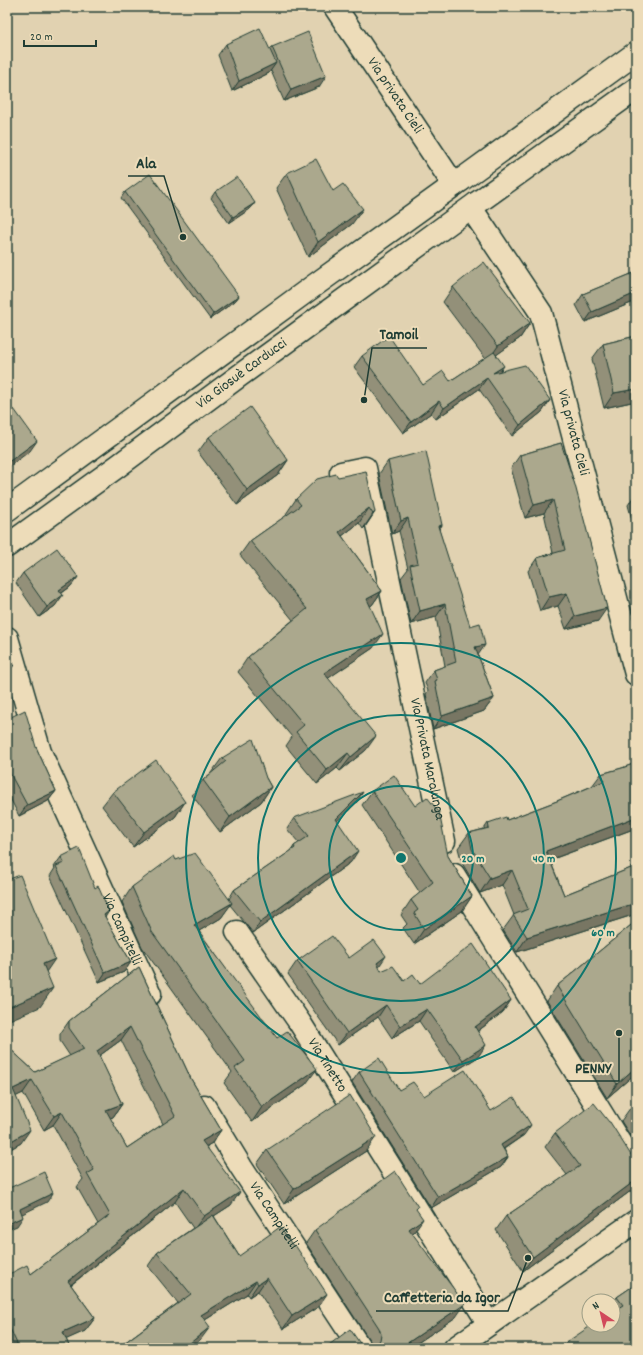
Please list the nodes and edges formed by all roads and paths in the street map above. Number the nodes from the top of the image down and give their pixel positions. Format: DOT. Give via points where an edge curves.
graph roads {
  1 [pos="335,7"];
  2 [pos="636,53"];
  3 [pos="632,92"];
  4 [pos="457,183"];
  5 [pos="474,205"];
  6 [pos="341,473"];
  7 [pos="7,510"];
  8 [pos="7,546"];
  9 [pos="7,638"];
  10 [pos="636,674"];
  11 [pos="237,932"];
  12 [pos="157,1010"];
  13 [pos="193,1087"];
  14 [pos="636,1169"];
  15 [pos="636,1221"];
  16 [pos="489,1324"];
  17 [pos="360,1348"];
  18 [pos="455,1348"];
  1 -- 4 [label="main road, Via privata Cieli"];
  2 -- 4 [label="main road, Via Giosuè Carducci"];
  3 -- 5 [label="main road, Via Giosuè Carducci"];
  4 -- 7 [label="main road, Via Giosuè Carducci"];
  5 -- 8 [label="main road, Via Giosuè Carducci"];
  5 -- 10 [label="main road, Via privata Cieli" via="541,313"];
  6 -- 14 [label="main road, Via Privata Maralunga" via="365,468 450,868"];
  9 -- 12 [label="main road, Via Campitelli" via="40,752"];
  11 -- 16 [label="main road, Via Tinetto" via="300,1022"];
  13 -- 17 [label="main road, Via Campitelli" via="241,1167"];
  15 -- 16 [label="main road"];
  16 -- 18 [label="main road"];
}
